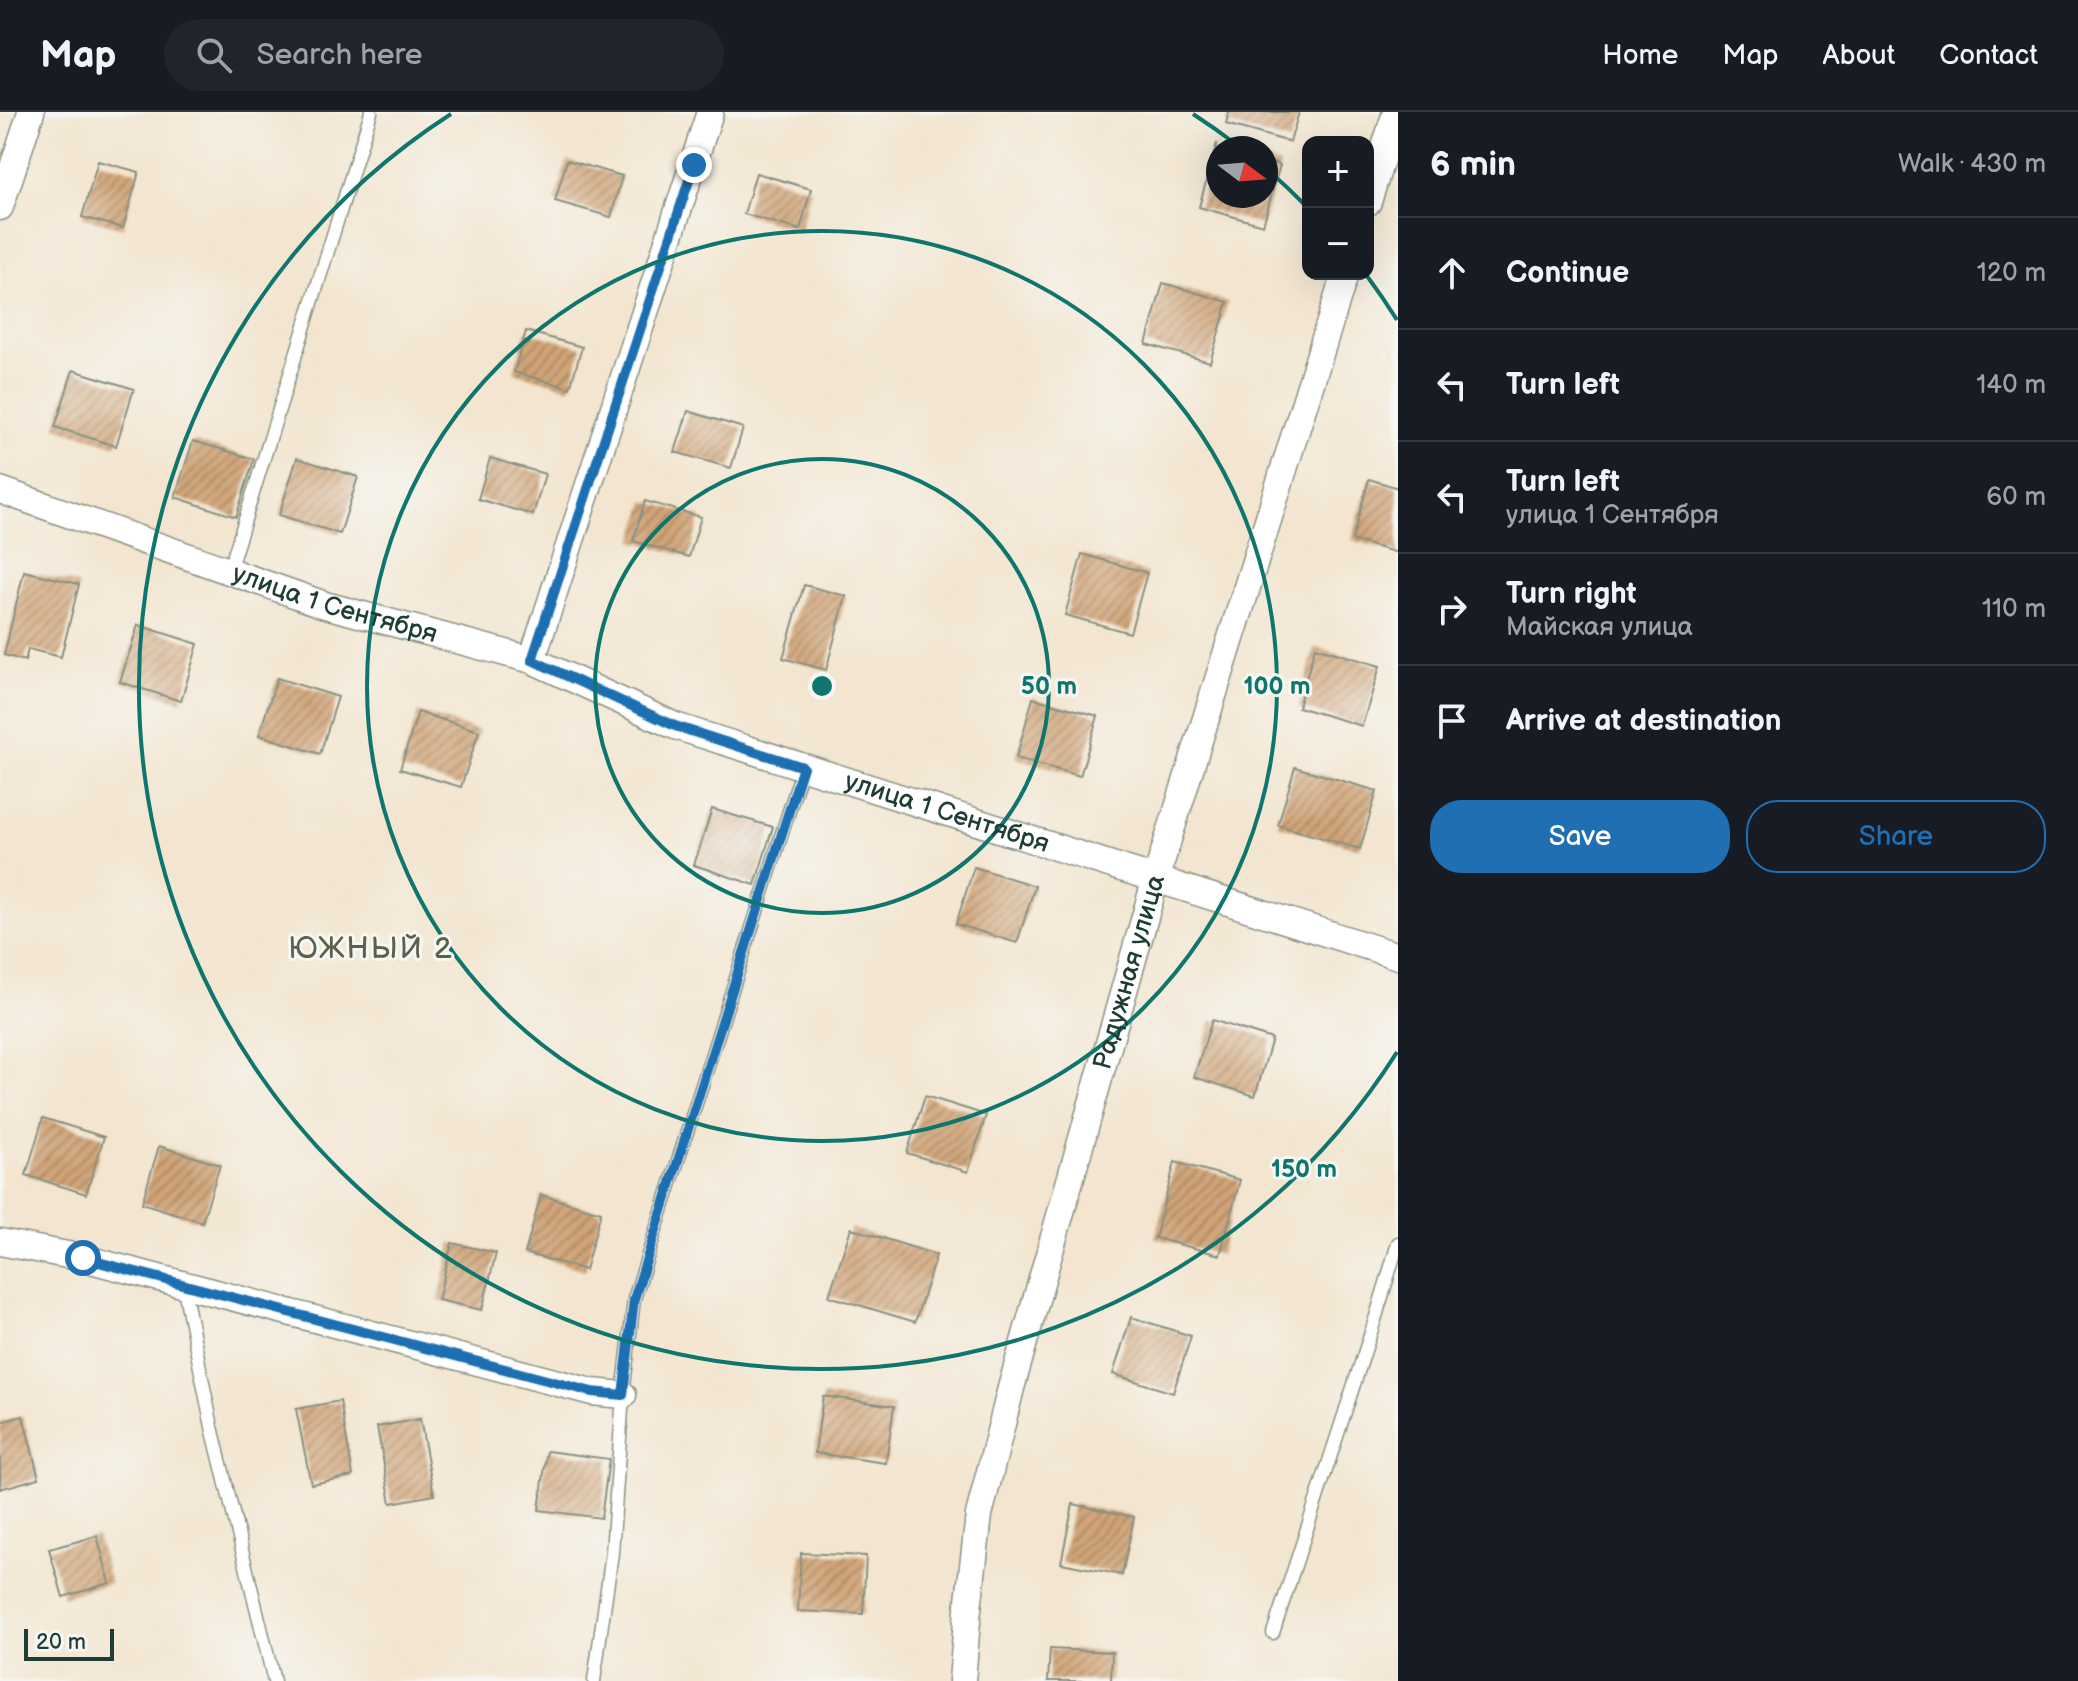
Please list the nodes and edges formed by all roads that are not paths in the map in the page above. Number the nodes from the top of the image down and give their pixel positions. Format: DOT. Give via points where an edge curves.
graph roads {
  1 [pos="31,112"];
  2 [pos="371,112"];
  3 [pos="710,112"];
  4 [pos="1396,112"];
  5 [pos="1374,183"];
  6 [pos="0,207"];
  7 [pos="1343,280"];
  8 [pos="0,490"];
  9 [pos="229,571"];
  10 [pos="532,660"];
  11 [pos="803,767"];
  12 [pos="1156,878"];
  13 [pos="1398,956"];
  14 [pos="0,1242"];
  15 [pos="1398,1243"];
  16 [pos="183,1284"];
  17 [pos="623,1395"];
  18 [pos="1273,1633"];
  19 [pos="274,1681"];
  20 [pos="594,1681"];
  21 [pos="962,1681"];
  1 -- 6 [label="street"];
  2 -- 9 [label="lane"];
  3 -- 10 [label="street"];
  4 -- 5 [label="street"];
  7 -- 12 [label="street, Радужная улица"];
  8 -- 9 [label="street, улица 1 Сентября"];
  9 -- 10 [label="street, улица 1 Сентября" via="325,605"];
  10 -- 11 [label="street, улица 1 Сентября" via="675,726"];
  11 -- 12 [label="street, улица 1 Сентября"];
  11 -- 17 [label="lane" via="634,1299"];
  12 -- 13 [label="street, улица 1 Сентября"];
  12 -- 21 [label="street, Радужная улица" via="979,1515"];
  14 -- 16 [label="street"];
  15 -- 18 [label="lane"];
  16 -- 17 [label="street" via="592,1392"];
  16 -- 19 [label="lane"];
  17 -- 20 [label="lane" via="612,1553"];
}
